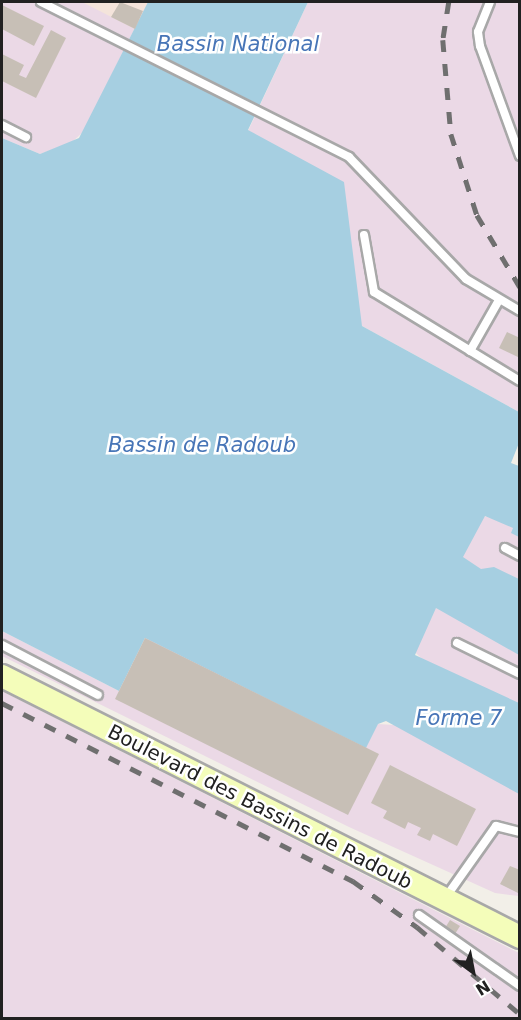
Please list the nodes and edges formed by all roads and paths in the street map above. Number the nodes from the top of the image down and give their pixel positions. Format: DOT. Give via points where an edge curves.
graph roads {
  1 [pos="41,2"];
  2 [pos="490,2"];
  3 [pos="2,125"];
  4 [pos="26,136"];
  5 [pos="519,156"];
  6 [pos="364,235"];
  7 [pos="499,300"];
  8 [pos="519,311"];
  9 [pos="470,351"];
  10 [pos="519,381"];
  11 [pos="505,548"];
  12 [pos="519,556"];
  13 [pos="458,644"];
  14 [pos="2,645"];
  15 [pos="519,674"];
  16 [pos="2,676"];
  17 [pos="98,695"];
  18 [pos="519,832"];
  19 [pos="445,900"];
  20 [pos="419,915"];
  21 [pos="519,937"];
  22 [pos="519,986"];
  1 -- 7 [label="lane" via="349,157 453,267"];
  2 -- 5 [label="lane" via="478,32"];
  3 -- 4 [label="lane"];
  6 -- 9 [label="lane" via="374,291"];
  7 -- 8 [label="lane"];
  7 -- 9 [label="lane"];
  9 -- 10 [label="lane"];
  11 -- 12 [label="lane"];
  13 -- 15 [label="lane"];
  14 -- 17 [label="lane"];
  16 -- 19 [label="street, Boulevard des Bassins de Radoub"];
  18 -- 19 [label="lane" via="496,826 456,876"];
  19 -- 21 [label="street, Boulevard des Bassins de Radoub"];
  20 -- 22 [label="lane"];
}
